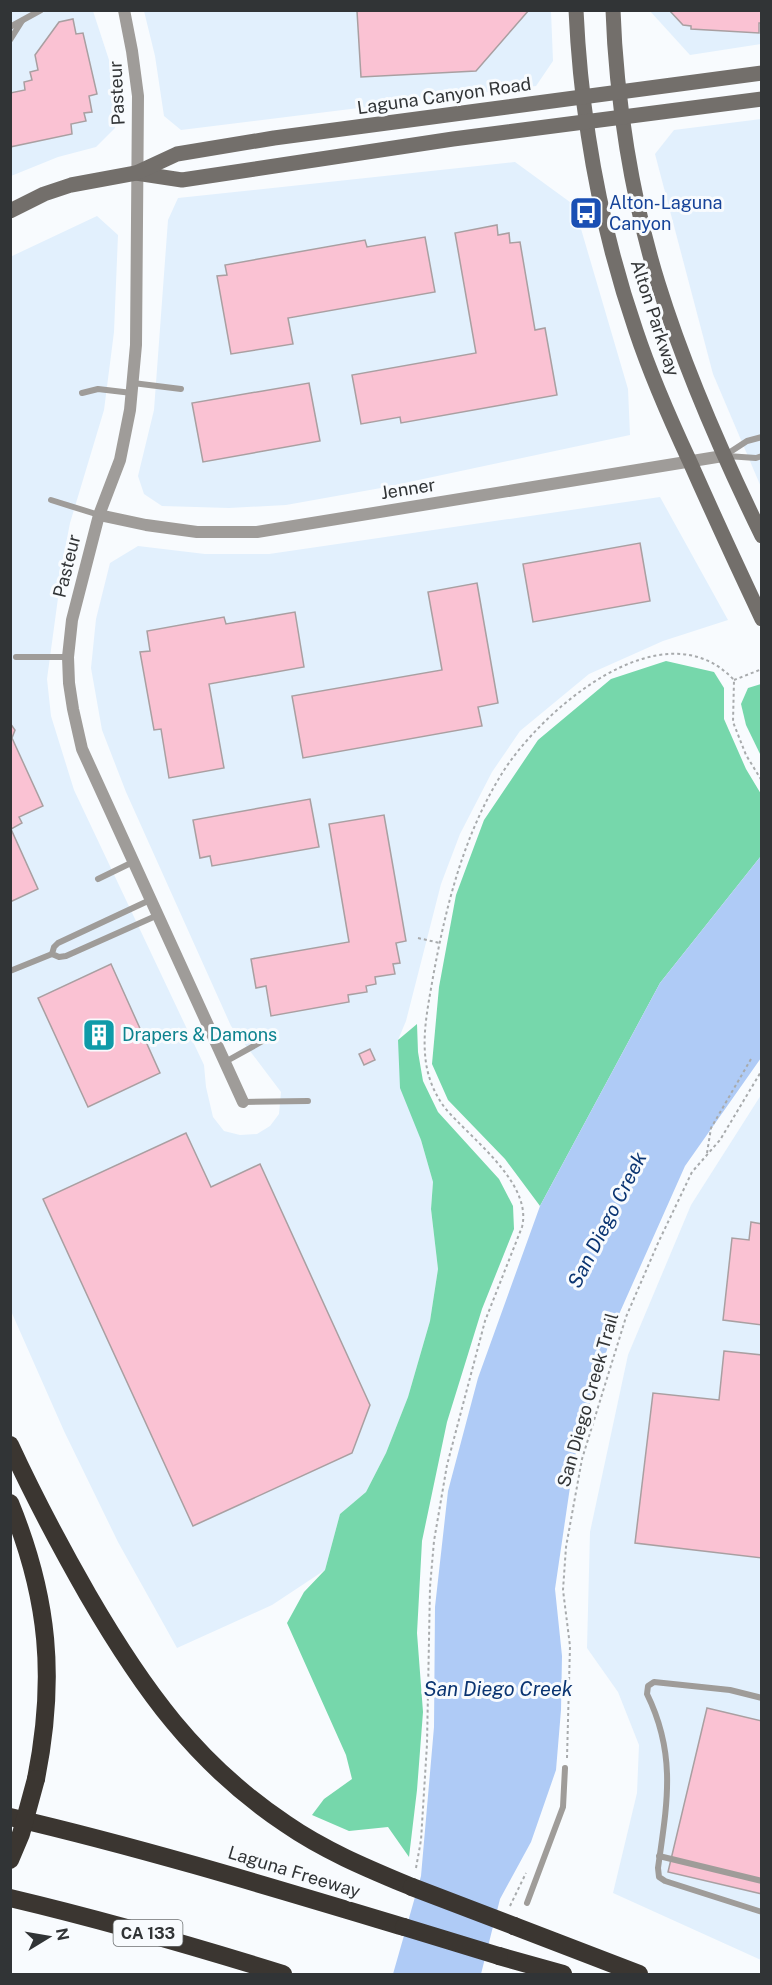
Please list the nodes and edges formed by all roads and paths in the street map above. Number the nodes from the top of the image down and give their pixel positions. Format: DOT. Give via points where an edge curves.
graph roads {
  1 [pos="41,10"];
  2 [pos="123,10"];
  3 [pos="576,10"];
  4 [pos="613,10"];
  5 [pos="22,21"];
  6 [pos="10,27"];
  7 [pos="10,40"];
  8 [pos="762,73"];
  9 [pos="620,92"];
  10 [pos="585,97"];
  11 [pos="762,99"];
  12 [pos="624,117"];
  13 [pos="588,122"];
  14 [pos="136,173"];
  15 [pos="10,211"];
  16 [pos="133,388"];
  17 [pos="181,388"];
  18 [pos="82,393"];
  19 [pos="762,437"];
  20 [pos="723,456"];
  21 [pos="762,456"];
  22 [pos="690,462"];
  23 [pos="51,500"];
  24 [pos="99,515"];
  25 [pos="762,536"];
  26 [pos="762,619"];
  27 [pos="16,657"];
  28 [pos="68,657"];
  29 [pos="762,669"];
  30 [pos="734,680"];
  31 [pos="762,781"];
  32 [pos="134,862"];
  33 [pos="98,879"];
  34 [pos="151,900"];
  35 [pos="158,915"];
  36 [pos="418,938"];
  37 [pos="440,943"];
  38 [pos="52,954"];
  39 [pos="10,971"];
  40 [pos="268,1038"];
  41 [pos="752,1059"];
  42 [pos="225,1062"];
  43 [pos="762,1070"];
  44 [pos="308,1101"];
  45 [pos="243,1102"];
  46 [pos="707,1153"];
  47 [pos="10,1445"];
  48 [pos="10,1503"];
  49 [pos="762,1698"];
  50 [pos="566,1768"];
  51 [pos="10,1817"];
  52 [pos="660,1856"];
  53 [pos="10,1860"];
  54 [pos="416,1868"];
  55 [pos="526,1872"];
  56 [pos="762,1881"];
  57 [pos="10,1898"];
  58 [pos="527,1903"];
  59 [pos="762,1912"];
  60 [pos="511,1917"];
  61 [pos="283,1974"];
  62 [pos="563,1974"];
  63 [pos="639,1974"];
  1 -- 5 [label="lane"];
  2 -- 14 [label="street, Pasteur" via="138,96"];
  3 -- 10 [label="main road, Alton Parkway"];
  4 -- 9 [label="main road, Alton Parkway"];
  5 -- 6 [label="lane"];
  5 -- 7 [label="lane"];
  8 -- 9 [label="main road, Laguna Canyon Road"];
  9 -- 10 [label="main road, Laguna Canyon Road"];
  9 -- 12 [label="main road, Alton Parkway"];
  10 -- 13 [label="main road, Alton Parkway"];
  10 -- 14 [label="main road, Laguna Canyon Road" via="177,154"];
  11 -- 12 [label="main road, Laguna Canyon Road"];
  12 -- 13 [label="main road, Laguna Canyon Road"];
  12 -- 20 [label="main road, Alton Parkway" via="636,191 658,282"];
  13 -- 14 [label="main road, Laguna Canyon Road" via="182,180"];
  13 -- 22 [label="main road, Alton Parkway" via="603,210 630,315"];
  14 -- 15 [label="main road, Laguna Canyon Road" via="71,185"];
  14 -- 16 [label="street, Pasteur" via="138,250"];
  16 -- 17 [label="lane"];
  16 -- 18 [label="lane"];
  16 -- 24 [label="street, Pasteur" via="120,460"];
  19 -- 20 [label="lane"];
  20 -- 21 [label="lane"];
  20 -- 22 [label="street, Jenner"];
  20 -- 25 [label="main road, Alton Parkway"];
  22 -- 24 [label="street, Jenner" via="257,532 197,532"];
  22 -- 26 [label="main road, Alton Parkway"];
  23 -- 24 [label="lane"];
  24 -- 28 [label="street, Pasteur" via="72,620"];
  27 -- 28 [label="lane"];
  28 -- 32 [label="street, Pasteur" via="82,749"];
  29 -- 30 [label="path"];
  30 -- 31 [label="path" via="734,722"];
  30 -- 37 [label="path" via="727,672 697,657 660,654 613,671 565,704 509,764 477,817 452,887"];
  32 -- 33 [label="lane"];
  32 -- 34 [label="street, Pasteur"];
  34 -- 35 [label="street, Pasteur"];
  34 -- 38 [label="lane" via="58,943"];
  35 -- 38 [label="lane" via="66,956"];
  35 -- 42 [label="street, Pasteur"];
  36 -- 37 [label="path"];
  37 -- 54 [label="path" via="426,1024 427,1070 437,1098 502,1168 519,1196 524,1216 485,1322 447,1465 434,1541 427,1744"];
  38 -- 39 [label="lane"];
  40 -- 42 [label="lane"];
  41 -- 46 [label="path" via="711,1128"];
  42 -- 45 [label="street, Pasteur"];
  43 -- 46 [label="path, San Diego Creek Trail" via="720,1140"];
  44 -- 45 [label="lane"];
  46 -- 50 [label="path, San Diego Creek Trail" via="692,1172 626,1317 582,1459 566,1547 563,1590 570,1646"];
  47 -- 60 [label="highway, bridge" via="109,1632 150,1694 187,1740 235,1786 286,1824 347,1860 412,1887"];
  48 -- 53 [label="highway, bridge" via="41,1601 46,1633 47,1713 36,1779"];
  49 -- 52 [label="lane" via="730,1690 654,1682 648,1686 647,1694 664,1738 667,1768"];
  50 -- 58 [label="lane" via="563,1807"];
  51 -- 62 [label="highway, Laguna Freeway, bridge" via="209,1868"];
  52 -- 56 [label="lane"];
  52 -- 59 [label="lane" via="659,1877 664,1881"];
  55 -- 60 [label="path"];
  57 -- 61 [label="highway, CA 133"];
  60 -- 63 [label="highway"];
}
